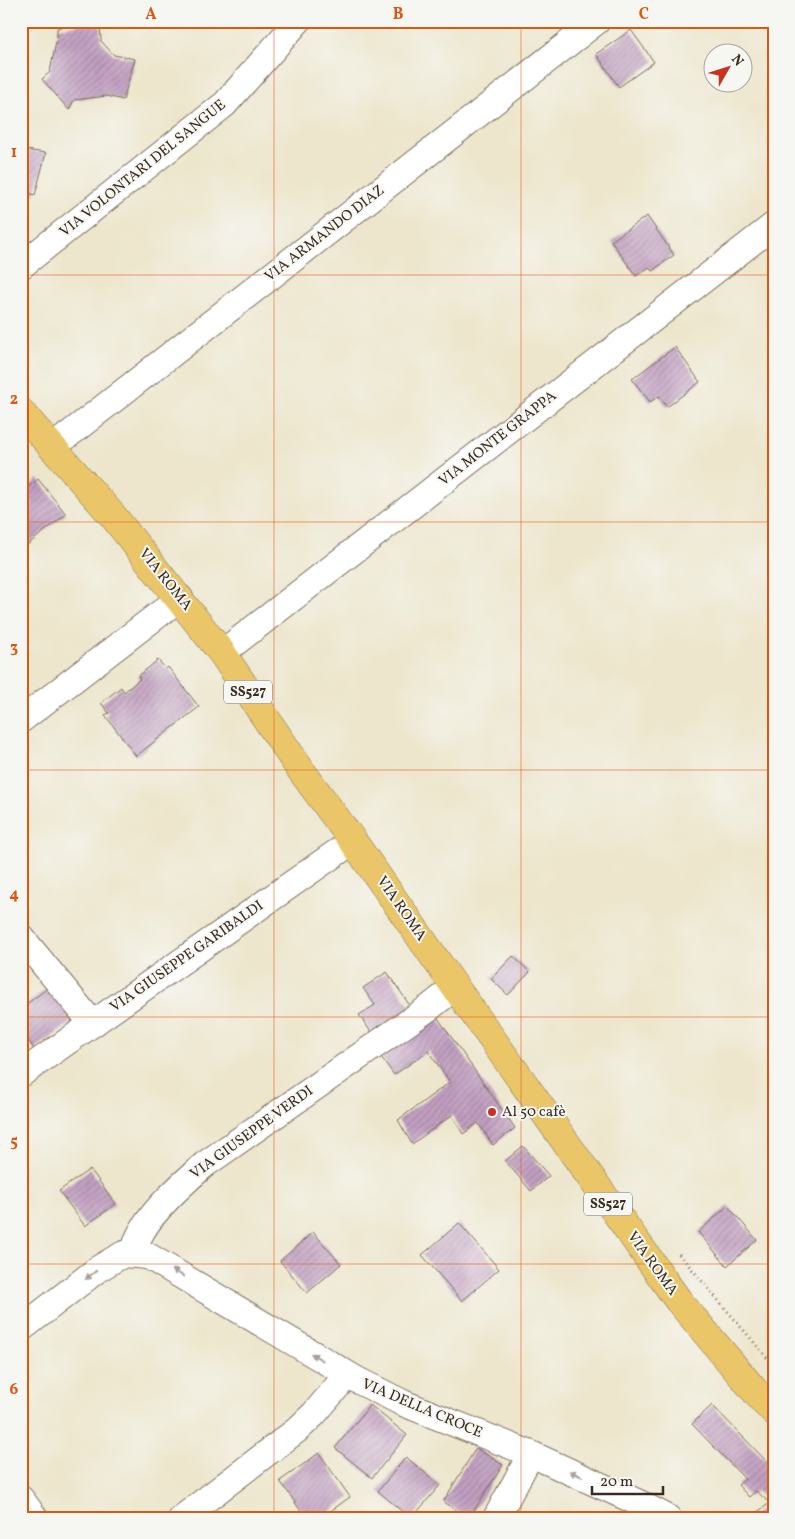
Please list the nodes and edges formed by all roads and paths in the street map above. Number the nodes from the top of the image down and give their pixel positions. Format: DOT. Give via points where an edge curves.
graph roads {
  1 [pos="298,21"];
  2 [pos="597,21"];
  3 [pos="774,225"];
  4 [pos="21,266"];
  5 [pos="22,416"];
  6 [pos="53,447"];
  7 [pos="180,598"];
  8 [pos="222,652"];
  9 [pos="21,720"];
  10 [pos="353,841"];
  11 [pos="21,937"];
  12 [pos="455,987"];
  13 [pos="93,1024"];
  14 [pos="21,1074"];
  15 [pos="674,1248"];
  16 [pos="134,1254"];
  17 [pos="21,1329"];
  18 [pos="774,1366"];
  19 [pos="347,1375"];
  20 [pos="774,1411"];
  21 [pos="531,1454"];
  22 [pos="21,1499"];
  23 [pos="35,1518"];
  24 [pos="182,1518"];
  25 [pos="496,1518"];
  26 [pos="668,1518"];
  1 -- 4 [label="street, VIA VOLONTARI DEL SANGUE" via="225,104"];
  2 -- 6 [label="street, VIA ARMANDO DIAZ"];
  3 -- 8 [label="street, VIA MONTE GRAPPA"];
  5 -- 6 [label="main road, VIA ROMA / SS527"];
  6 -- 7 [label="main road, VIA ROMA / SS527"];
  7 -- 8 [label="main road, VIA ROMA / SS527"];
  7 -- 9 [label="street"];
  8 -- 10 [label="main road, VIA ROMA / SS527" via="300,769"];
  10 -- 12 [label="main road, VIA ROMA / SS527"];
  10 -- 13 [label="street, VIA GIUSEPPE GARIBALDI"];
  11 -- 13 [label="street"];
  12 -- 16 [label="street, VIA GIUSEPPE VERDI" via="204,1165 174,1191 146,1224"];
  12 -- 20 [label="main road, VIA ROMA / SS527" via="678,1300"];
  13 -- 14 [label="street, VIA GIUSEPPE GARIBALDI"];
  15 -- 18 [label="path"];
  16 -- 17 [label="street, one-way" via="124,1254 98,1269"];
  19 -- 16 [label="street, VIA DELLA CROCE, one-way" via="164,1265 148,1256"];
  19 -- 21 [label="street, VIA DELLA CROCE" via="403,1403"];
  19 -- 24 [label="street" via="297,1430"];
  21 -- 25 [label="street"];
  26 -- 21 [label="street, VIA DELLA CROCE, one-way"];
  22 -- 23 [label="street"];
}
